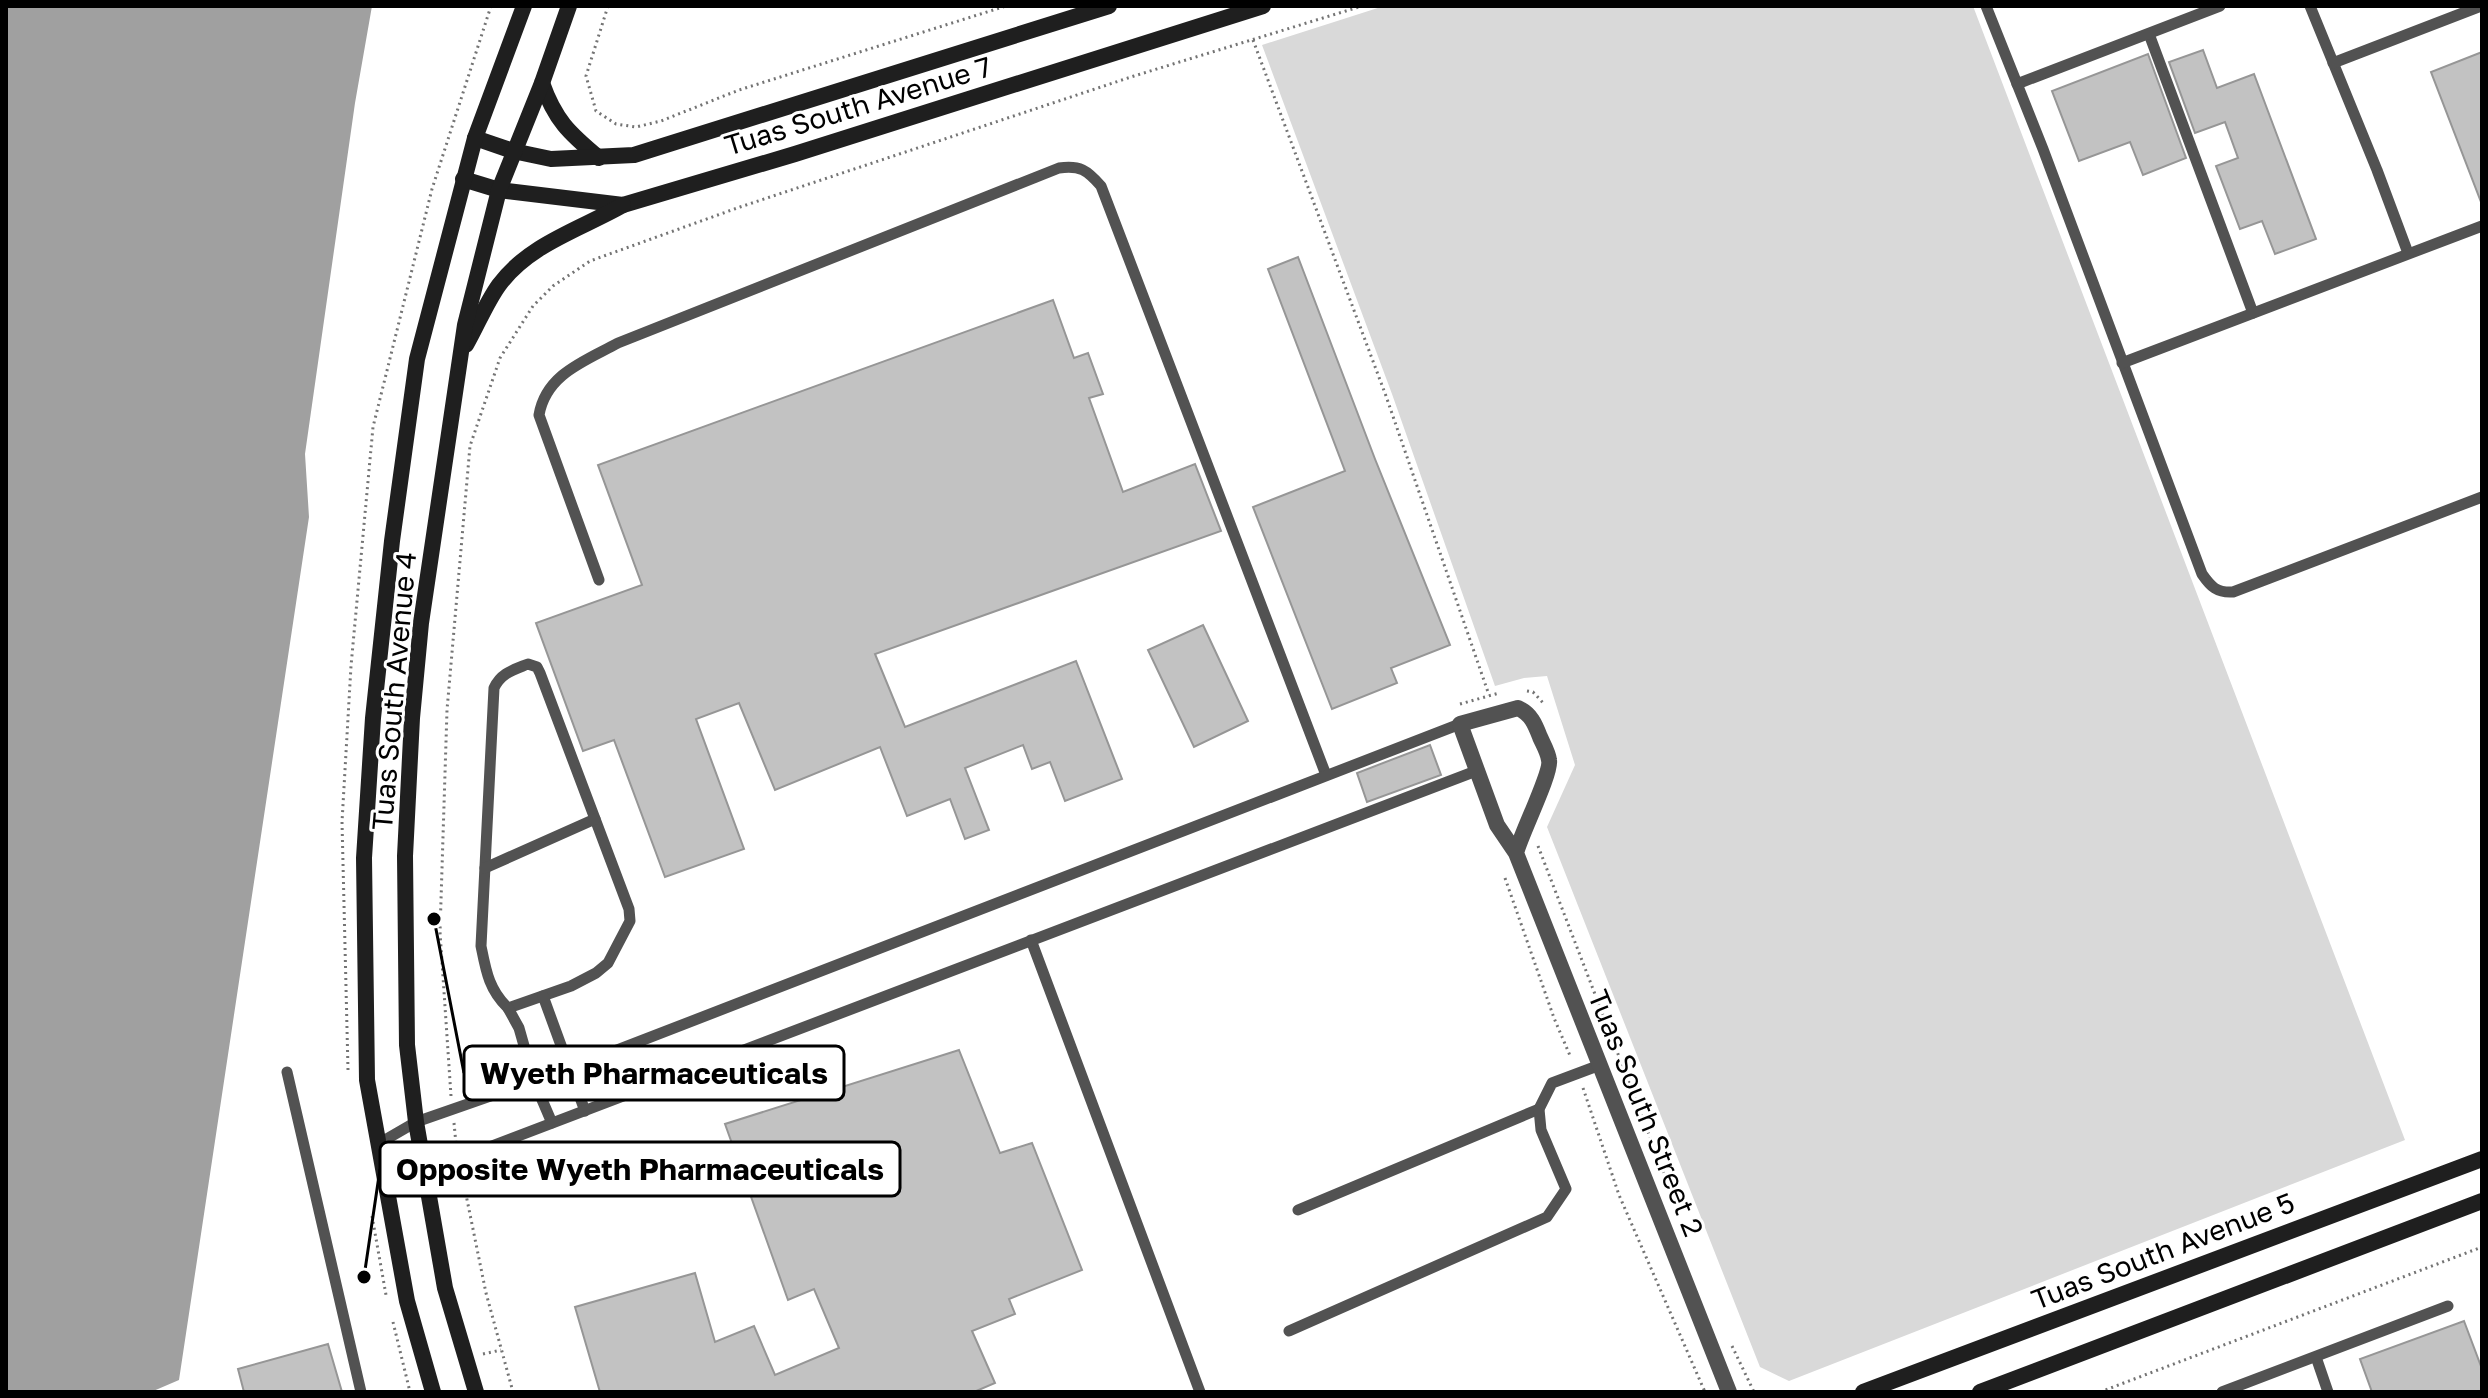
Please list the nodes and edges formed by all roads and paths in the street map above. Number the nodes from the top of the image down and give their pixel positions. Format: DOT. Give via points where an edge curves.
graph roads {
  1 [pos="524,6"];
  2 [pos="569,6"];
  3 [pos="608,6"];
  4 [pos="1006,6"];
  5 [pos="1109,6"];
  6 [pos="1263,6"];
  7 [pos="1362,6"];
  8 [pos="1986,6"];
  9 [pos="2220,6"];
  10 [pos="2310,6"];
  11 [pos="2481,6"];
  12 [pos="2149,34"];
  13 [pos="1253,39"];
  14 [pos="2333,63"];
  15 [pos="542,83"];
  16 [pos="2017,84"];
  17 [pos="475,138"];
  18 [pos="513,151"];
  19 [pos="599,158"];
  20 [pos="463,179"];
  21 [pos="499,190"];
  22 [pos="623,205"];
  23 [pos="2482,226"];
  24 [pos="2408,253"];
  25 [pos="2253,313"];
  26 [pos="460,357"];
  27 [pos="2122,363"];
  28 [pos="2482,497"];
  29 [pos="599,580"];
  30 [pos="1510,690"];
  31 [pos="1521,691"];
  32 [pos="1489,695"];
  33 [pos="1549,716"];
  34 [pos="1457,726"];
  35 [pos="1476,771"];
  36 [pos="1326,775"];
  37 [pos="595,819"];
  38 [pos="1538,835"];
  39 [pos="1516,853"];
  40 [pos="485,868"];
  41 [pos="1031,940"];
  42 [pos="543,996"];
  43 [pos="508,1008"];
  44 [pos="1600,1065"];
  45 [pos="568,1069"];
  46 [pos="287,1072"];
  47 [pos="534,1081"];
  48 [pos="1539,1109"];
  49 [pos="452,1110"];
  50 [pos="585,1111"];
  51 [pos="416,1122"];
  52 [pos="552,1123"];
  53 [pos="378,1144"];
  54 [pos="458,1158"];
  55 [pos="2482,1159"];
  56 [pos="424,1172"];
  57 [pos="1674,1199"];
  58 [pos="2482,1201"];
  59 [pos="1298,1210"];
  60 [pos="2482,1247"];
  61 [pos="2448,1306"];
  62 [pos="1289,1331"];
  63 [pos="1730,1343"];
  64 [pos="2316,1357"];
  65 [pos="361,1392"];
  66 [pos="433,1392"];
  67 [pos="476,1392"];
  68 [pos="513,1392"];
  69 [pos="1200,1392"];
  70 [pos="1729,1392"];
  71 [pos="1754,1392"];
  72 [pos="1863,1392"];
  73 [pos="1980,1392"];
  74 [pos="2100,1392"];
  75 [pos="2222,1392"];
  76 [pos="2328,1392"];
  1 -- 17 [label="street, Tuas South Avenue 4"];
  2 -- 15 [label="street, Tuas South Avenue 4"];
  3 -- 4 [label="path" via="586,76 596,111 616,124 636,127"];
  5 -- 19 [label="street, Tuas South Avenue 7" via="634,155"];
  6 -- 22 [label="street, Tuas South Avenue 7"];
  7 -- 13 [label="path"];
  8 -- 16 [label="lane"];
  9 -- 12 [label="lane"];
  10 -- 14 [label="lane"];
  11 -- 14 [label="lane"];
  12 -- 16 [label="lane"];
  12 -- 25 [label="lane"];
  13 -- 32 [label="path" via="1381,381"];
  13 -- 49 [label="path" via="590,261 533,306 500,358 470,446 447,710 440,932"];
  14 -- 24 [label="lane"];
  15 -- 18 [label="street, Tuas South Avenue 4"];
  15 -- 19 [label="street" via="557,118"];
  16 -- 27 [label="lane"];
  17 -- 18 [label="street, Tuas South Avenue 7"];
  17 -- 20 [label="street, Tuas South Avenue 4"];
  18 -- 19 [label="street, Tuas South Avenue 7" via="551,159"];
  18 -- 21 [label="street, Tuas South Avenue 4"];
  20 -- 21 [label="street, Tuas South Avenue 7"];
  20 -- 53 [label="street, Tuas South Avenue 4" via="417,359 373,718 364,858 367,1080"];
  21 -- 22 [label="street, Tuas South Avenue 7"];
  21 -- 26 [label="street, Tuas South Avenue 4"];
  22 -- 26 [label="street" via="530,254 498,287"];
  23 -- 24 [label="lane"];
  24 -- 25 [label="lane"];
  25 -- 27 [label="lane"];
  26 -- 51 [label="street, Tuas South Avenue 4" via="412,718 405,856 407,1030"];
  27 -- 28 [label="lane" via="2202,574 2221,592 2233,592"];
  29 -- 36 [label="lane" via="539,415 542,400 565,371 618,343 1075,165 1101,186"];
  30 -- 32 [label="path"];
  31 -- 33 [label="path" via="1533,692"];
  32 -- 34 [label="path" via="1451,710"];
  34 -- 35 [label="street, Tuas South Street 2"];
  34 -- 36 [label="lane"];
  34 -- 39 [label="street" via="1518,708 1535,724 1550,761 1549,773"];
  35 -- 39 [label="street, Tuas South Street 2" via="1497,825"];
  35 -- 41 [label="lane"];
  36 -- 45 [label="lane"];
  37 -- 40 [label="lane"];
  37 -- 40 [label="lane" via="537,667 528,664 508,672 494,688"];
  37 -- 42 [label="lane" via="630,921 608,963"];
  38 -- 57 [label="path" via="1538,849"];
  39 -- 44 [label="street, Tuas South Street 2"];
  40 -- 43 [label="lane" via="481,946 489,984"];
  41 -- 50 [label="lane"];
  41 -- 69 [label="lane"];
  42 -- 43 [label="lane"];
  42 -- 45 [label="lane"];
  43 -- 47 [label="lane"];
  44 -- 48 [label="lane" via="1552,1083"];
  44 -- 70 [label="street, Tuas South Street 2"];
  45 -- 47 [label="lane"];
  45 -- 50 [label="lane"];
  46 -- 65 [label="lane"];
  47 -- 49 [label="lane"];
  47 -- 52 [label="lane"];
  48 -- 59 [label="lane"];
  48 -- 62 [label="lane" via="1541,1130 1566,1189 1547,1217"];
  49 -- 51 [label="lane"];
  49 -- 54 [label="path"];
  50 -- 52 [label="lane"];
  51 -- 53 [label="lane"];
  51 -- 56 [label="street, Tuas South Avenue 4"];
  52 -- 54 [label="lane"];
  53 -- 66 [label="street, Tuas South Avenue 4" via="407,1301"];
  54 -- 56 [label="lane"];
  54 -- 68 [label="path"];
  55 -- 72 [label="street, Tuas South Avenue 5"];
  56 -- 67 [label="street, Tuas South Avenue 4" via="445,1288"];
  58 -- 73 [label="street"];
  60 -- 74 [label="path"];
  61 -- 64 [label="lane"];
  63 -- 71 [label="path"];
  64 -- 75 [label="lane"];
  64 -- 76 [label="lane"];
}
